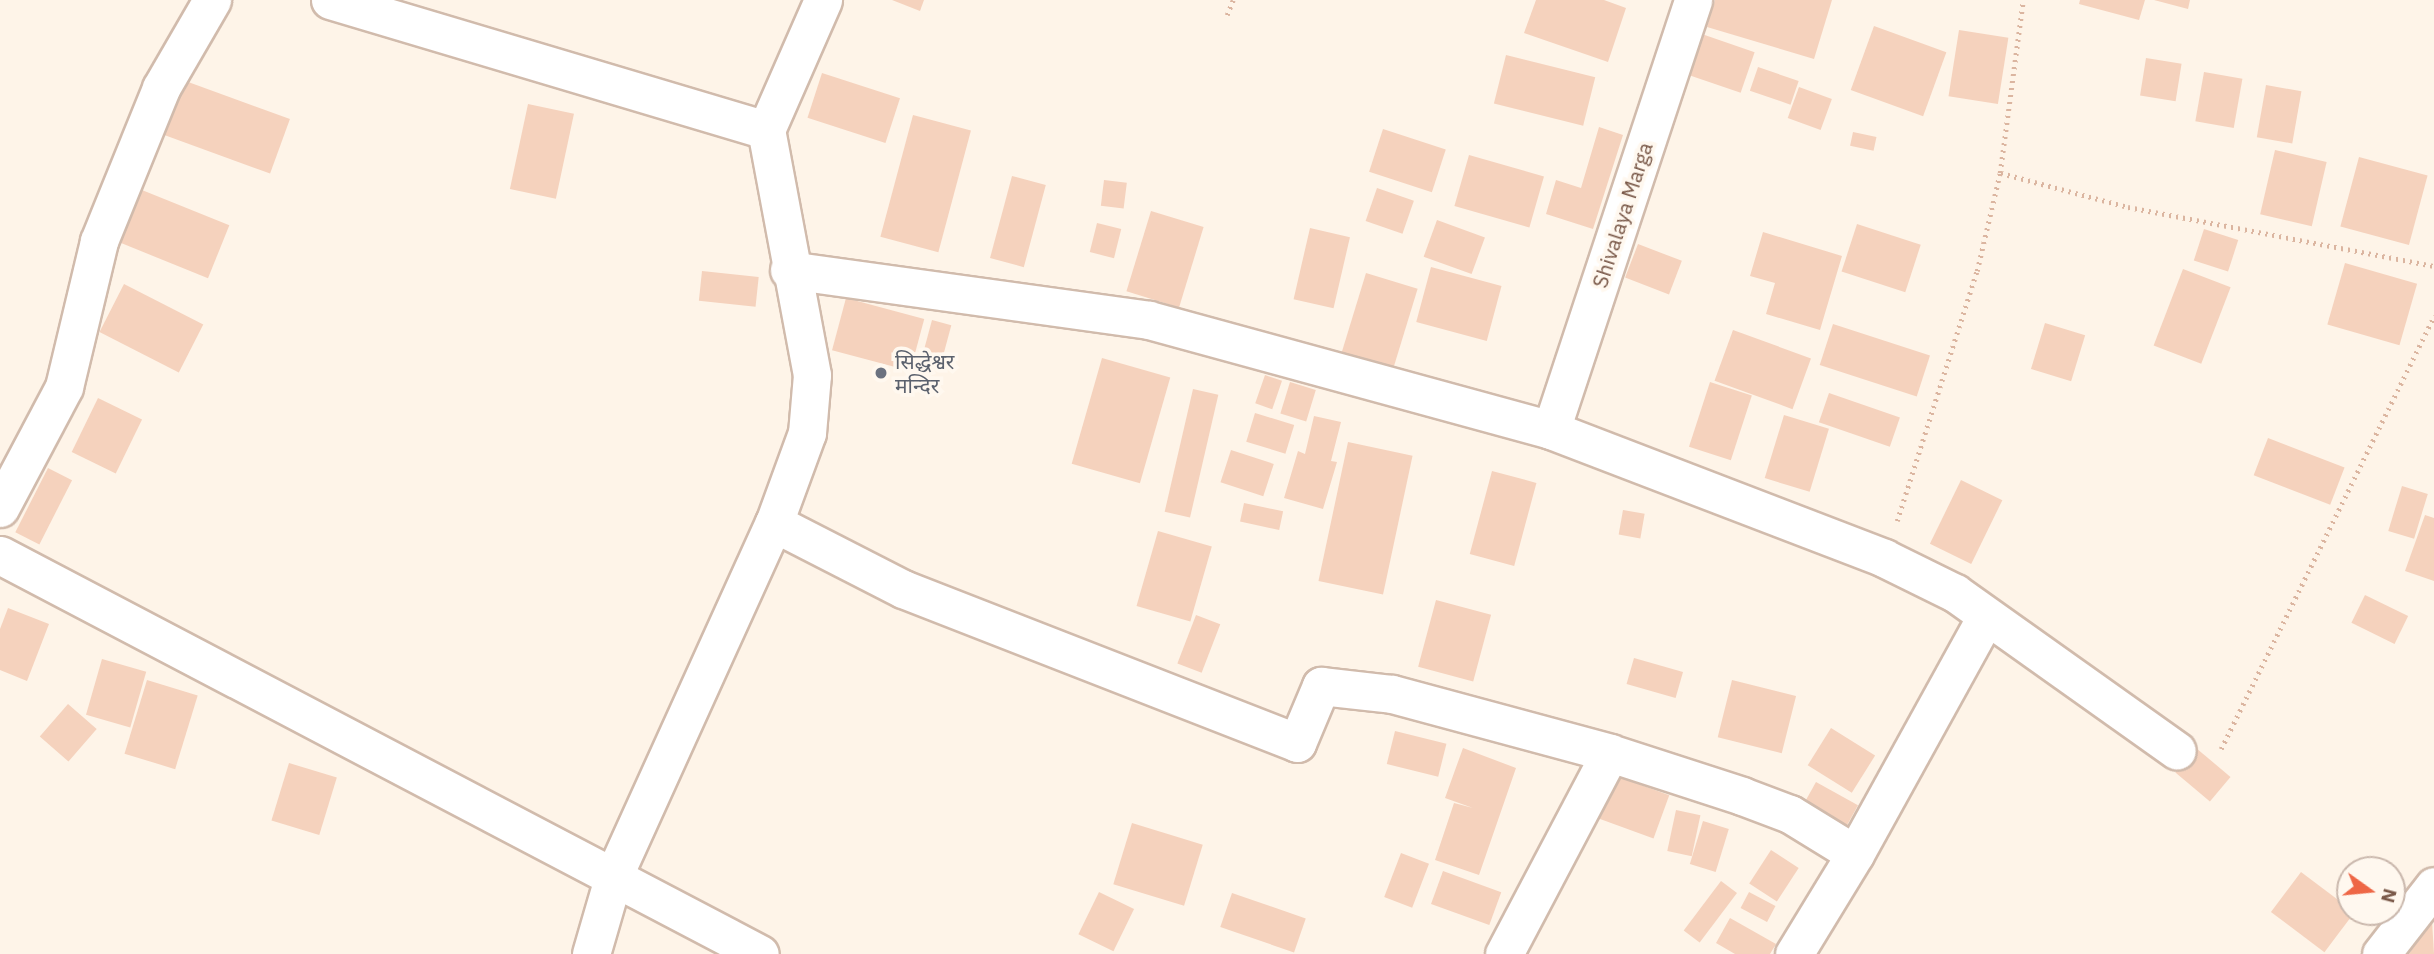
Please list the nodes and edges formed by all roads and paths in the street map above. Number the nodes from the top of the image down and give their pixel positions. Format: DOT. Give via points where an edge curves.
graph roads {
  1 [pos="212,0"];
  2 [pos="330,0"];
  3 [pos="823,0"];
  4 [pos="1233,0"];
  5 [pos="1693,0"];
  6 [pos="2023,0"];
  7 [pos="1227,15"];
  8 [pos="766,130"];
  9 [pos="2000,173"];
  10 [pos="2434,266"];
  11 [pos="789,270"];
  12 [pos="2434,316"];
  13 [pos="1551,430"];
  14 [pos="0,509"];
  15 [pos="774,523"];
  16 [pos="0,555"];
  17 [pos="1884,558"];
  18 [pos="1986,617"];
  19 [pos="2221,749"];
  20 [pos="2177,751"];
  21 [pos="1610,753"];
  22 [pos="1855,855"];
  23 [pos="614,875"];
  24 [pos="2434,886"];
  25 [pos="592,954"];
  26 [pos="760,954"];
  27 [pos="1504,954"];
  28 [pos="1794,954"];
  29 [pos="2381,954"];
  1 -- 14 [label="street" via="161,88 99,241 64,387"];
  2 -- 8 [label="street"];
  3 -- 8 [label="street"];
  4 -- 7 [label="path"];
  5 -- 13 [label="street, Shivalaya Marga"];
  6 -- 9 [label="path"];
  8 -- 11 [label="street"];
  9 -- 10 [label="path" via="2128,207"];
  9 -- 17 [label="path" via="1978,271"];
  11 -- 13 [label="street" via="1149,320"];
  11 -- 15 [label="street" via="813,375 807,433"];
  12 -- 19 [label="path"];
  13 -- 17 [label="street"];
  15 -- 21 [label="street" via="903,589 1297,743 1321,686 1392,694"];
  15 -- 23 [label="street"];
  16 -- 23 [label="street"];
  17 -- 18 [label="street" via="1955,593"];
  18 -- 20 [label="street"];
  18 -- 22 [label="street"];
  21 -- 22 [label="street" via="1790,814"];
  21 -- 27 [label="street"];
  22 -- 28 [label="street"];
  23 -- 25 [label="street"];
  23 -- 26 [label="street"];
  24 -- 29 [label="street"];
}
